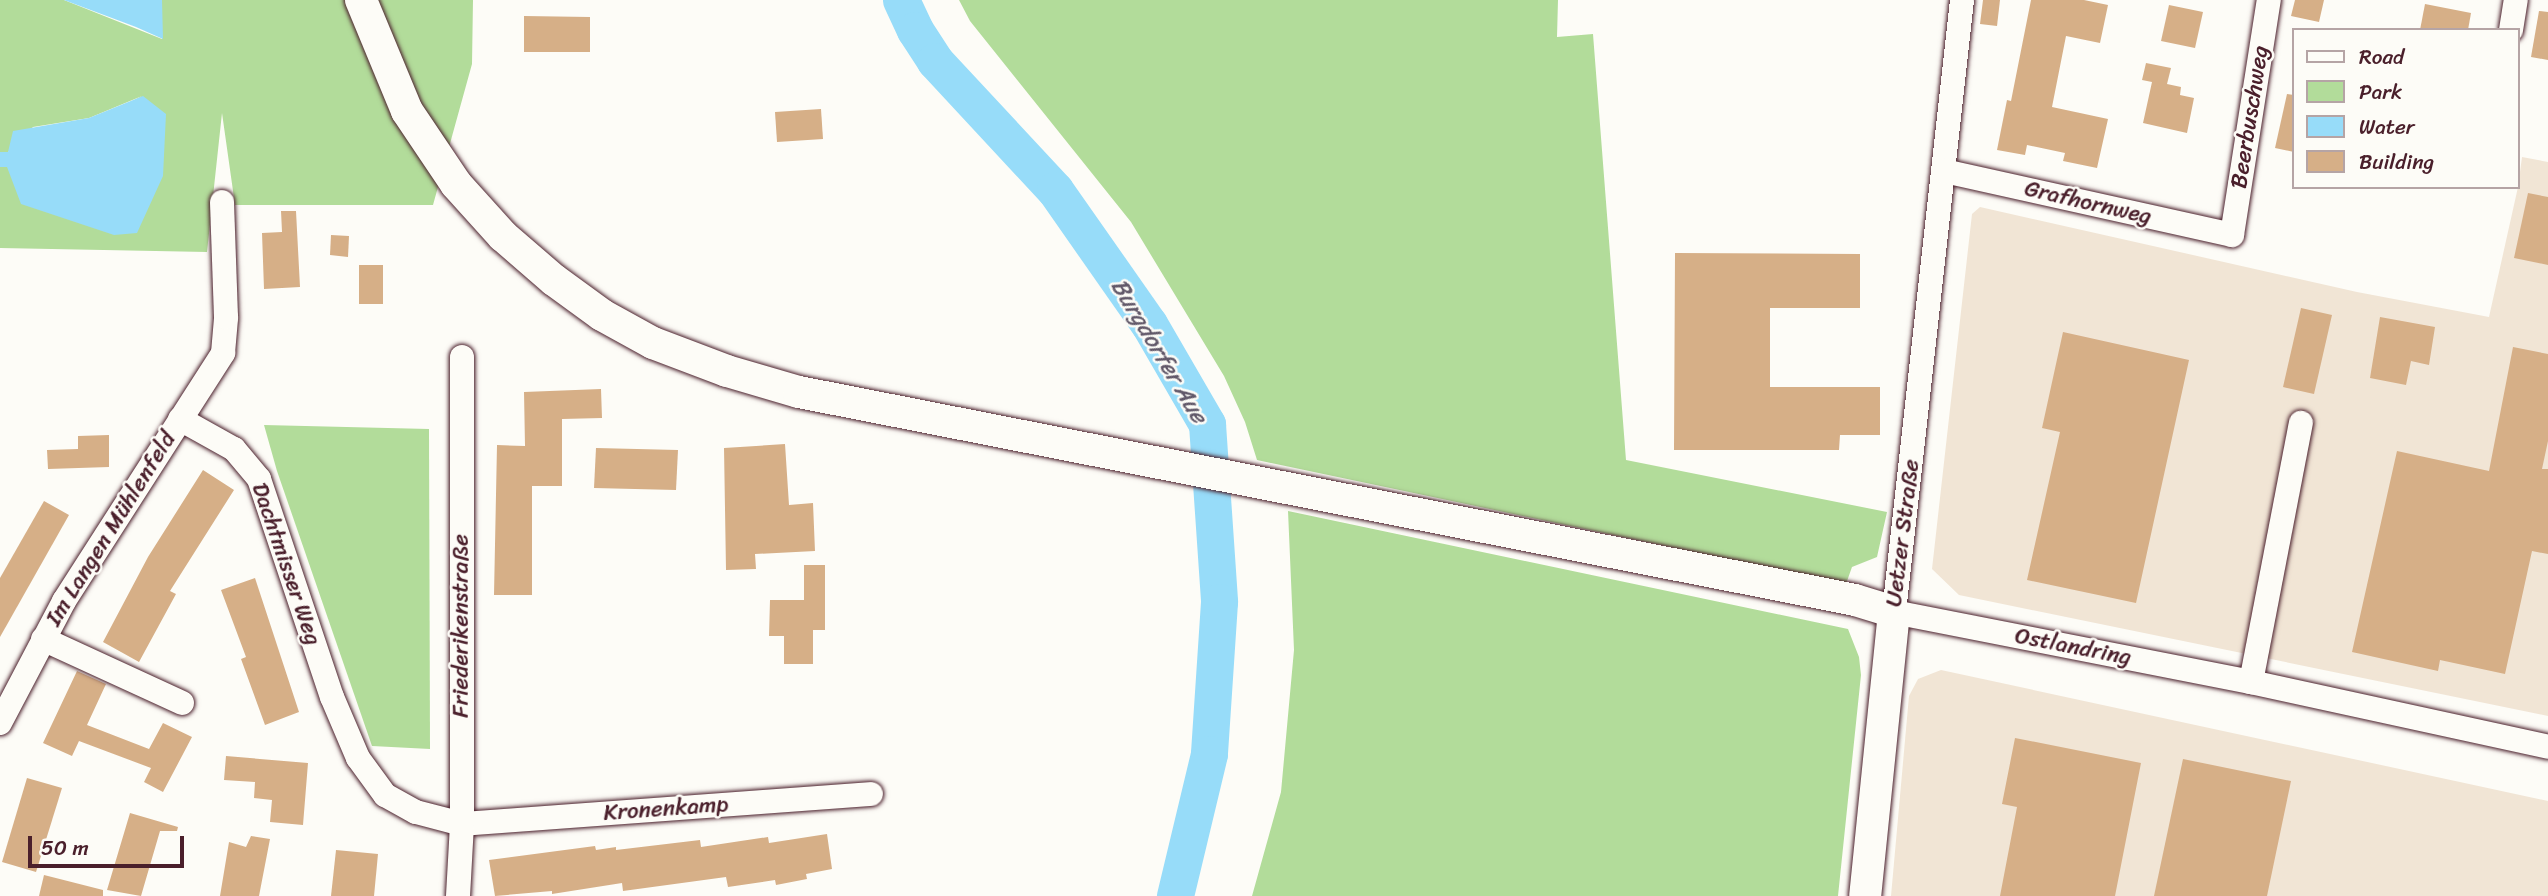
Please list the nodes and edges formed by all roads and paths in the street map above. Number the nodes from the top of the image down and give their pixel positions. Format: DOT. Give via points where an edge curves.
graph roads {
  1 [pos="361,0"];
  2 [pos="1962,0"];
  3 [pos="2269,0"];
  4 [pos="2516,0"];
  5 [pos="2511,28"];
  6 [pos="1944,171"];
  7 [pos="222,202"];
  8 [pos="2232,234"];
  9 [pos="462,357"];
  10 [pos="180,419"];
  11 [pos="2301,423"];
  12 [pos="1894,612"];
  13 [pos="43,639"];
  14 [pos="2252,682"];
  15 [pos="182,703"];
  16 [pos="1,715"];
  17 [pos="2548,747"];
  18 [pos="871,794"];
  19 [pos="462,824"];
  20 [pos="458,896"];
  21 [pos="1865,896"];
  1 -- 12 [label="street" via="407,111 456,184 503,236 554,280 602,315 653,343 799,392 1856,600"];
  2 -- 6 [label="street, Uetzer Straße"];
  3 -- 8 [label="street, Beerbuschweg"];
  4 -- 5 [label="street"];
  6 -- 8 [label="street, Grafhornweg"];
  6 -- 12 [label="street, Uetzer Straße"];
  7 -- 10 [label="street" via="223,353"];
  9 -- 19 [label="street, Friederikenstraße"];
  10 -- 13 [label="street, Im Langen Mühlenfeld"];
  10 -- 19 [label="street, Dachtmisser Weg" via="234,449 259,479 332,697 358,758 385,795 416,812"];
  11 -- 14 [label="street"];
  12 -- 14 [label="street, Ostlandring"];
  12 -- 21 [label="street, Uetzer Straße"];
  13 -- 15 [label="street, Im Langen Mühlenfeld"];
  13 -- 16 [label="street, Im Langen Mühlenfeld"];
  14 -- 17 [label="street, Ostlandring"];
  18 -- 19 [label="street, Kronenkamp"];
  19 -- 20 [label="street, Friederikenstraße"];
}
